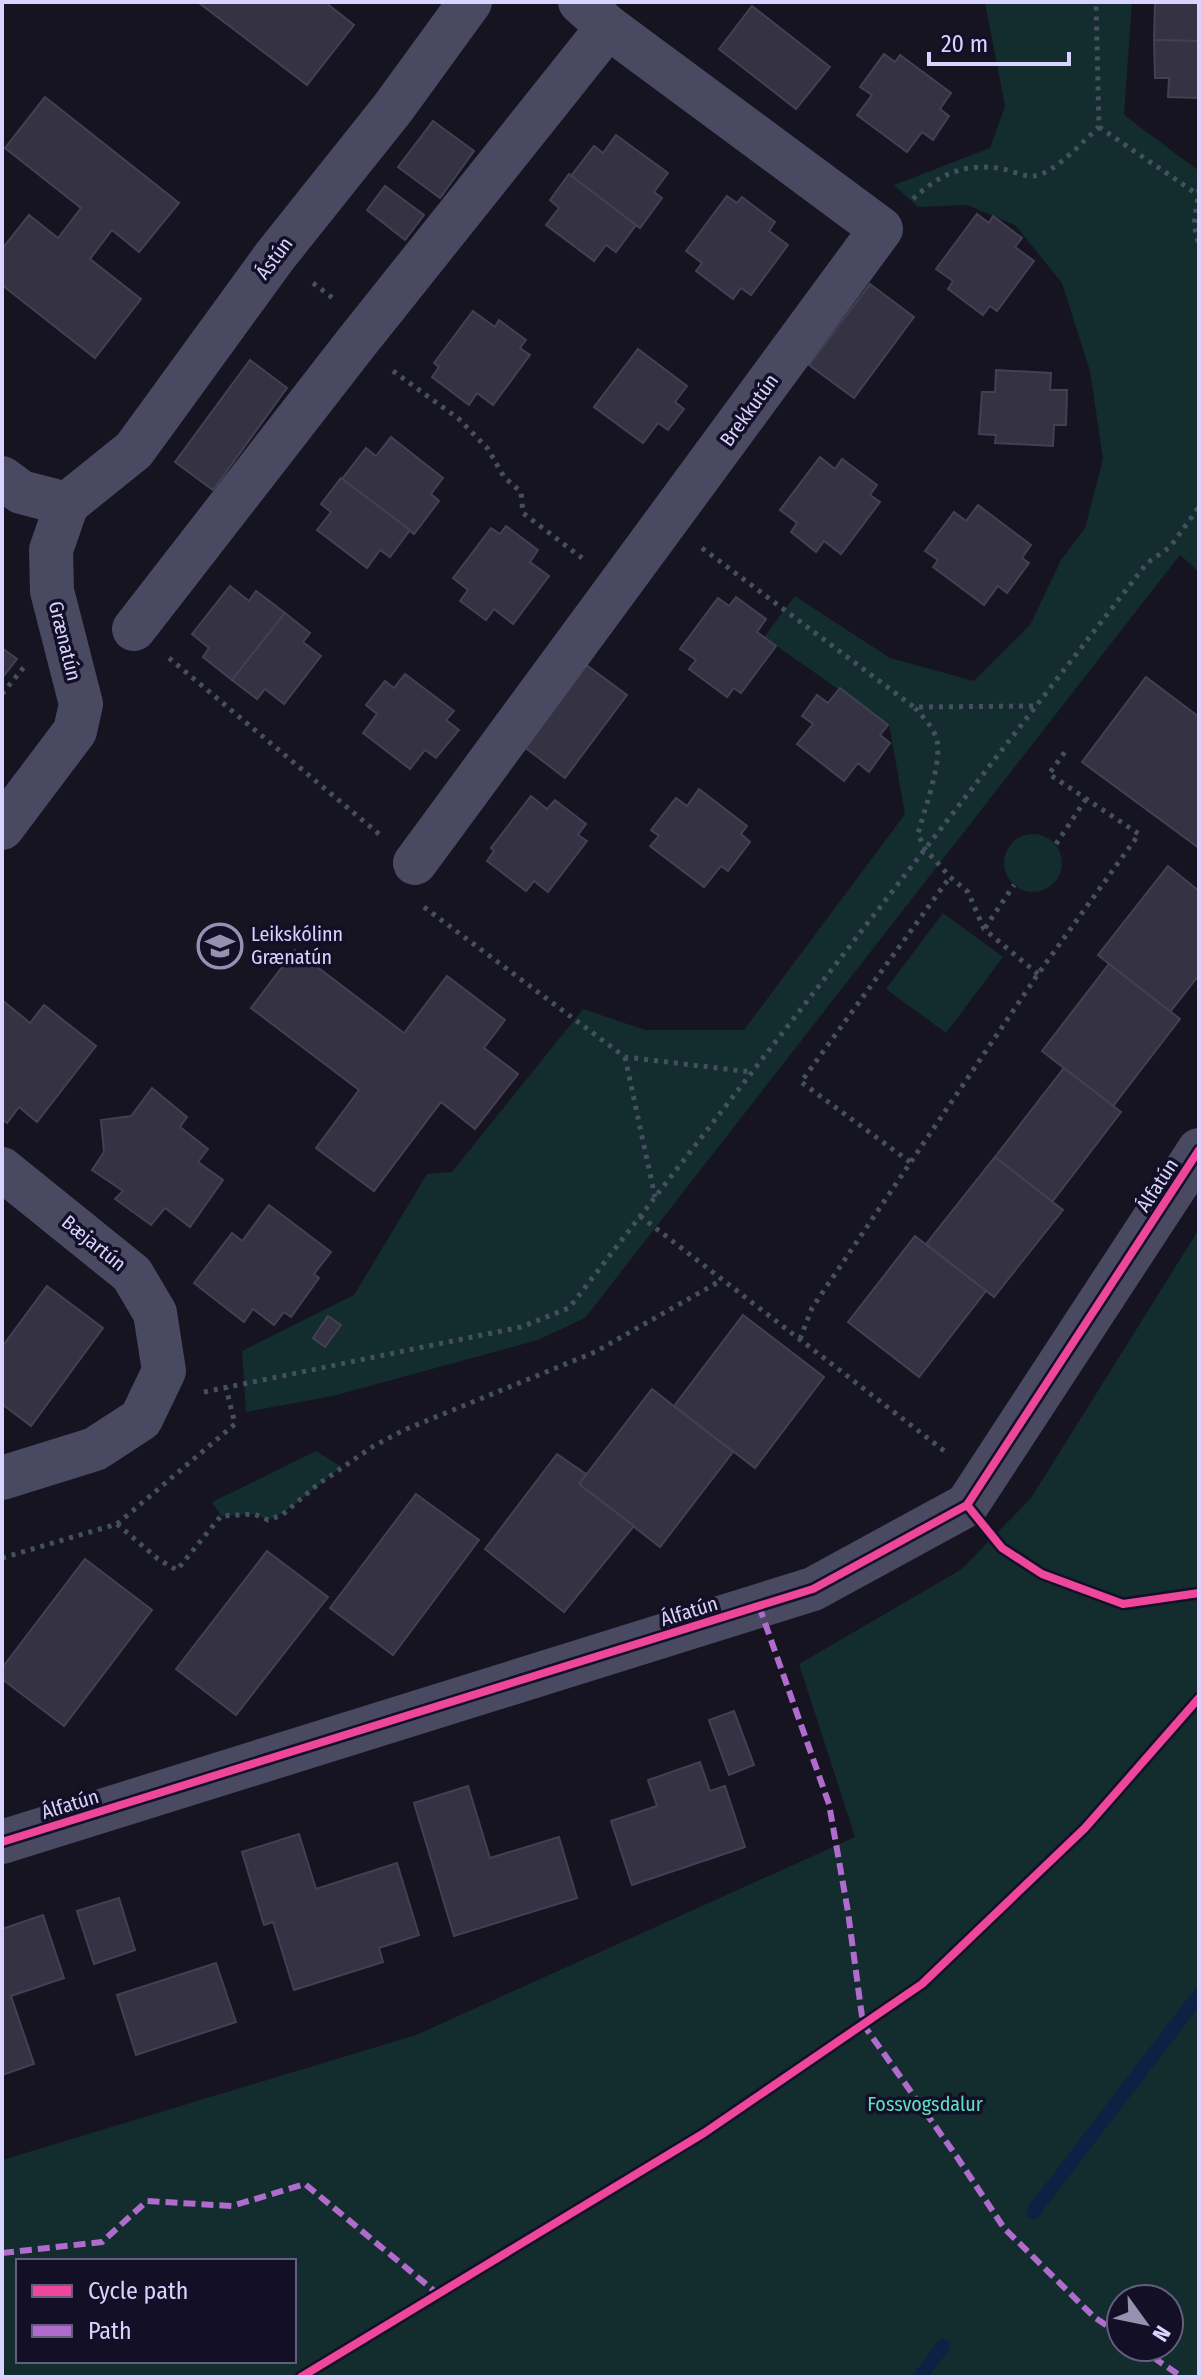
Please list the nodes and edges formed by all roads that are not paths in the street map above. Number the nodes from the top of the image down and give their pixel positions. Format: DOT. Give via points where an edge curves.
graph roads {
  1 [pos="470,2"];
  2 [pos="594,14"];
  3 [pos="2,478"];
  4 [pos="67,504"];
  5 [pos="134,629"];
  6 [pos="2,828"];
  7 [pos="415,863"];
  8 [pos="1199,1150"];
  9 [pos="2,1169"];
  10 [pos="2,1478"];
  11 [pos="2,1842"];
  1 -- 4 [label="street, Ástún" via="134,450"];
  2 -- 5 [label="street" via="370,325"];
  2 -- 7 [label="street, Brekkutún" via="881,229"];
  3 -- 4 [label="street" via="21,492"];
  4 -- 6 [label="street, Grænatún" via="51,550 52,591 81,704 75,731"];
  8 -- 11 [label="street, Álfatún" via="967,1505 813,1589"];
  9 -- 10 [label="street, Bæjartún" via="132,1274 155,1313 164,1371 141,1419 95,1449"];
}
